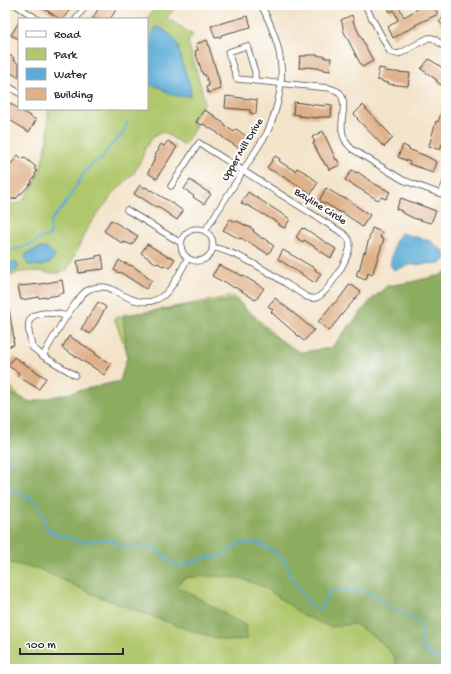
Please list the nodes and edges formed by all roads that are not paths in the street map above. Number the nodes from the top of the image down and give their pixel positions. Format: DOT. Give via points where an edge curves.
graph roads {
  1 [pos="9,5"];
  2 [pos="16,5"];
  3 [pos="86,5"];
  4 [pos="262,5"];
  5 [pos="365,5"];
  6 [pos="5,11"];
  7 [pos="36,18"];
  8 [pos="77,18"];
  9 [pos="446,48"];
  10 [pos="254,81"];
  11 [pos="5,84"];
  12 [pos="282,84"];
  13 [pos="18,92"];
  14 [pos="5,147"];
  15 [pos="5,153"];
  16 [pos="243,171"];
  17 [pos="446,182"];
  18 [pos="171,186"];
  19 [pos="127,210"];
  20 [pos="205,231"];
  21 [pos="181,243"];
  22 [pos="212,247"];
  23 [pos="188,258"];
  24 [pos="67,316"];
  25 [pos="43,356"];
  26 [pos="75,375"];
  1 -- 6 [label="street"];
  2 -- 7 [label="street"];
  3 -- 8 [label="street"];
  4 -- 12 [label="street, Upper Mill Drive" via="277,41 281,58"];
  5 -- 9 [label="street" via="390,52 401,53 428,38 433,38"];
  10 -- 10 [label="street" via="237,80 228,52 247,46 255,72"];
  10 -- 12 [label="street"];
  11 -- 13 [label="street"];
  12 -- 16 [label="street, Upper Mill Drive" via="272,122"];
  12 -- 17 [label="street" via="335,90 340,93 342,99 342,132 352,150 403,180 441,194"];
  14 -- 15 [label="street"];
  16 -- 18 [label="street" via="199,143"];
  16 -- 20 [label="street, Upper Mill Drive"];
  16 -- 22 [label="street, Bayline Circle" via="344,234 349,241 348,254 329,286 312,299 250,261"];
  19 -- 21 [label="street"];
  20 -- 21 [label="street" via="190,230 185,233"];
  20 -- 22 [label="street" via="211,238"];
  21 -- 23 [label="street" via="182,252"];
  22 -- 23 [label="street" via="211,252 203,259"];
  23 -- 24 [label="street" via="170,288 159,298 142,302 108,288 94,288 82,295"];
  24 -- 25 [label="street"];
  24 -- 25 [label="street" via="52,312 33,317 29,322 32,347"];
  25 -- 26 [label="street"];
}
